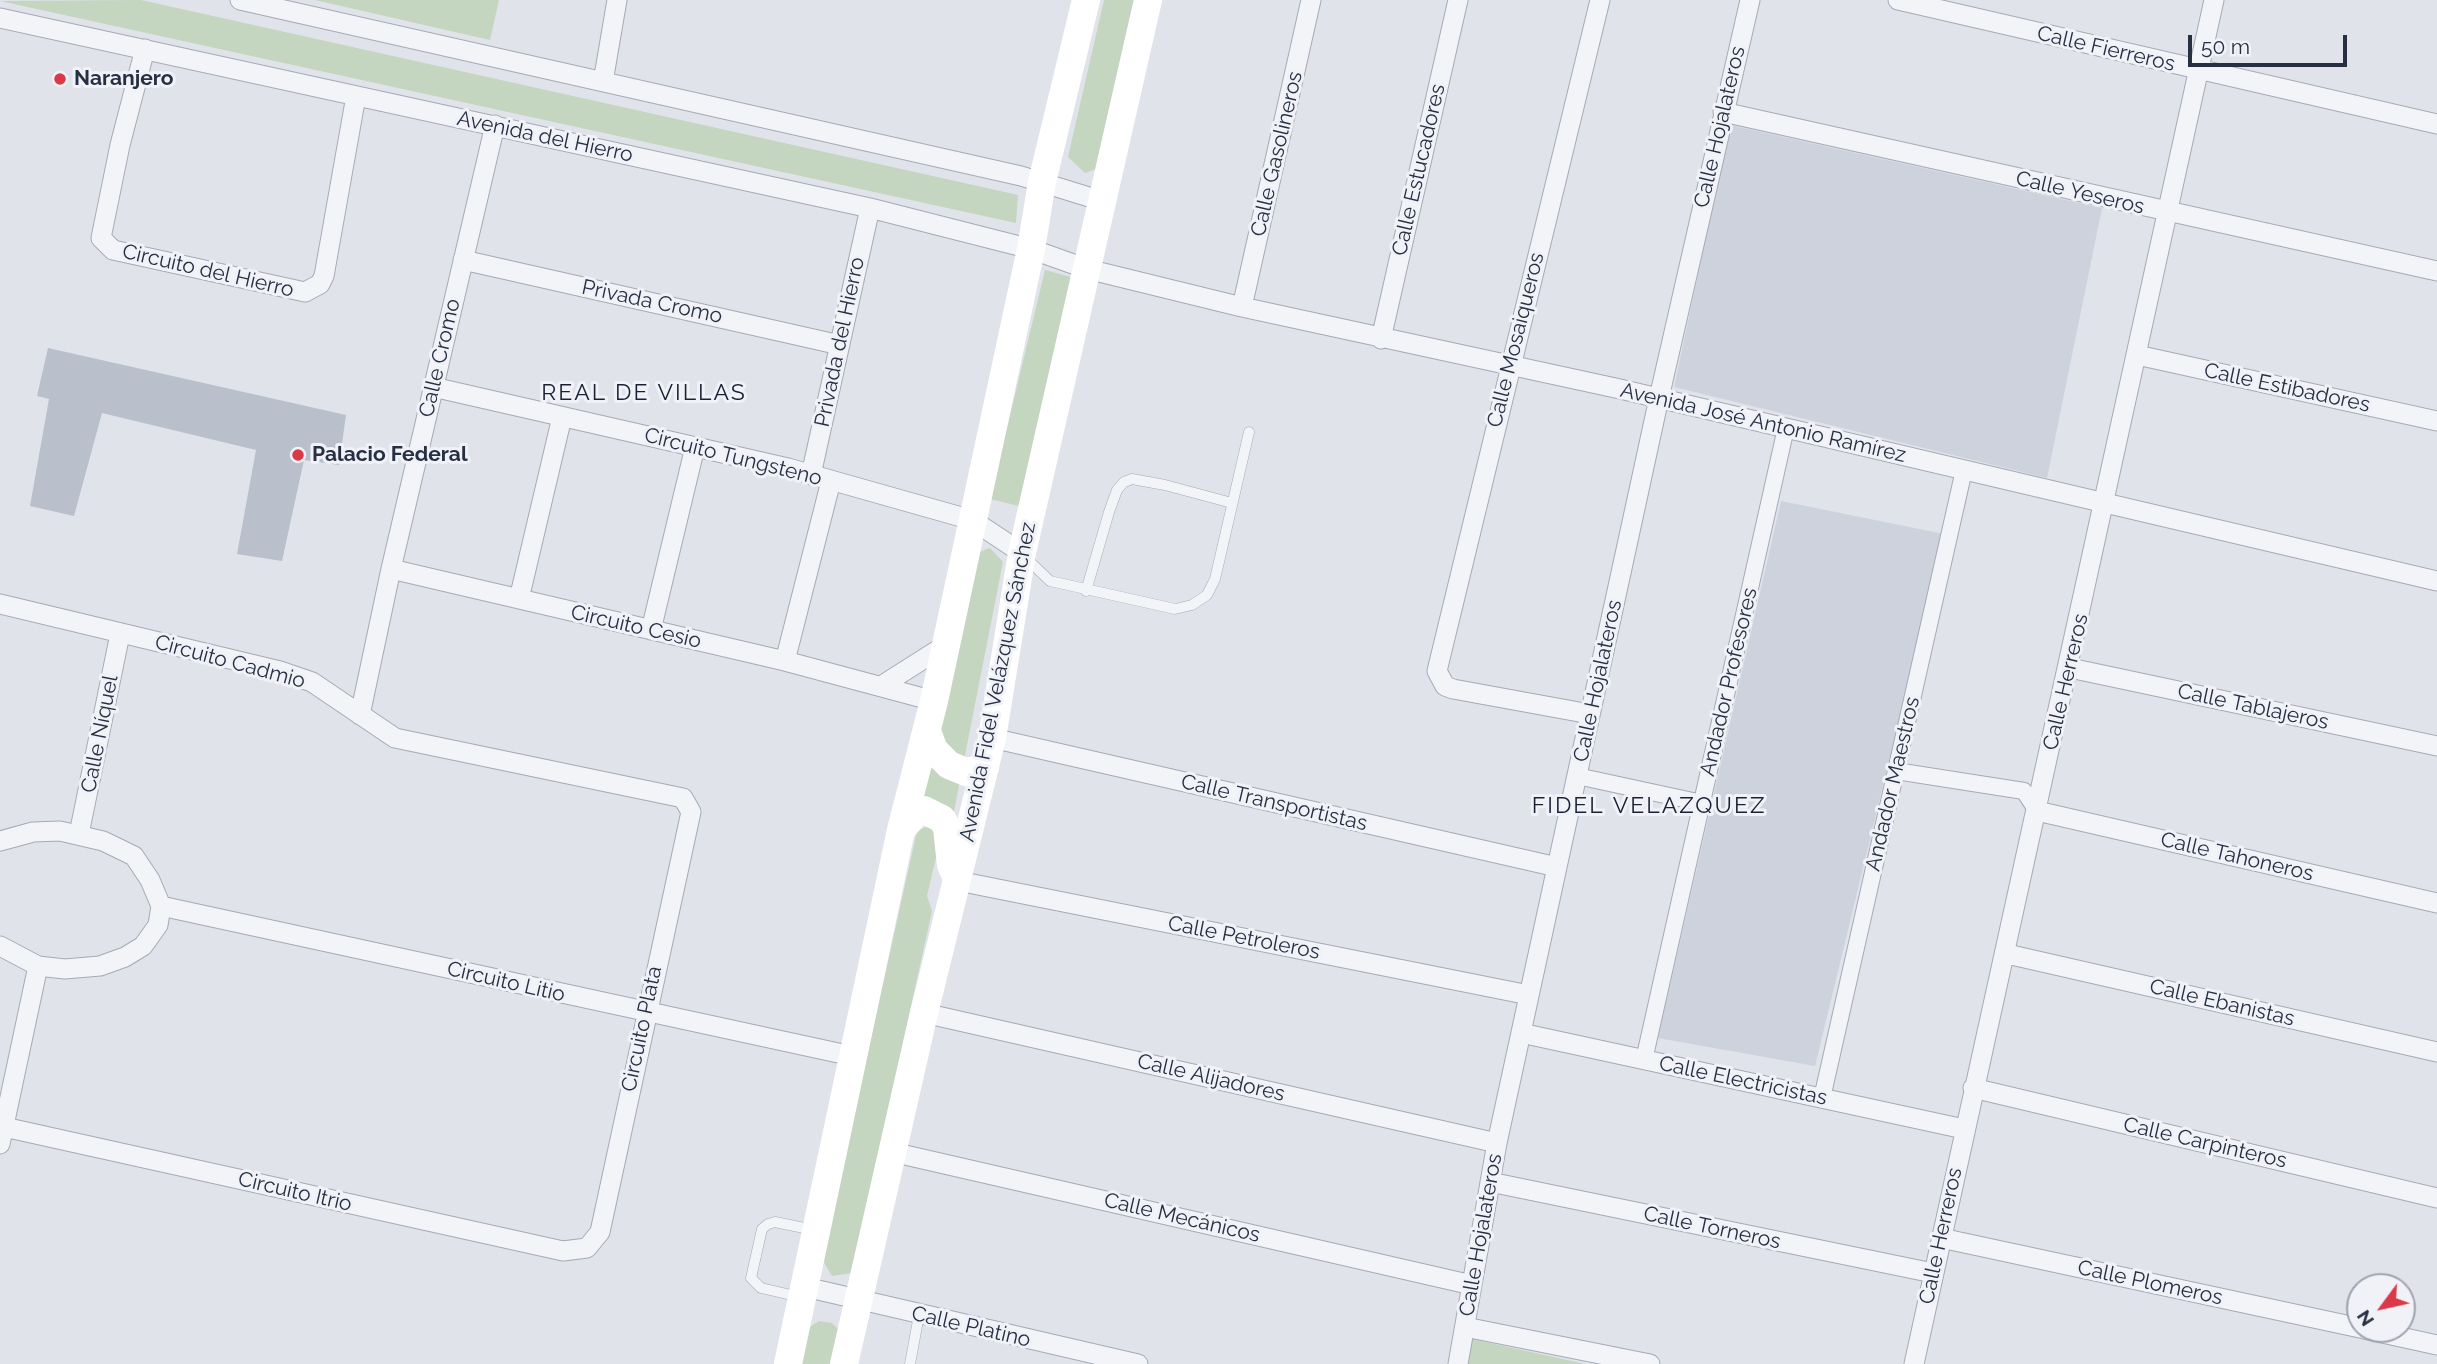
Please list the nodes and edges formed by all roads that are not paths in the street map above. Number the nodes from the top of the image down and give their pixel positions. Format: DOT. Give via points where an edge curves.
graph roads {
  1 [pos="240,0"];
  2 [pos="617,0"];
  3 [pos="1086,0"];
  4 [pos="1148,0"];
  5 [pos="1311,0"];
  6 [pos="1458,0"];
  7 [pos="1600,0"];
  8 [pos="1750,0"];
  9 [pos="1898,0"];
  10 [pos="2214,0"];
  11 [pos="1,23"];
  12 [pos="145,49"];
  13 [pos="2199,70"];
  14 [pos="603,82"];
  15 [pos="356,96"];
  16 [pos="1723,112"];
  17 [pos="2437,124"];
  18 [pos="495,125"];
  19 [pos="1042,182"];
  20 [pos="1102,201"];
  21 [pos="870,208"];
  22 [pos="2169,213"];
  23 [pos="1031,249"];
  24 [pos="464,260"];
  25 [pos="1087,269"];
  26 [pos="2437,271"];
  27 [pos="1242,307"];
  28 [pos="1381,339"];
  29 [pos="840,345"];
  30 [pos="2137,355"];
  31 [pos="1510,366"];
  32 [pos="433,387"];
  33 [pos="1659,398"];
  34 [pos="562,416"];
  35 [pos="2437,421"];
  36 [pos="1786,428"];
  37 [pos="1249,432"];
  38 [pos="695,447"];
  39 [pos="1964,470"];
  40 [pos="811,475"];
  41 [pos="831,481"];
  42 [pos="1232,503"];
  43 [pos="2104,504"];
  44 [pos="972,520"];
  45 [pos="1022,553"];
  46 [pos="391,569"];
  47 [pos="2437,580"];
  48 [pos="1086,591"];
  49 [pos="519,599"];
  50 [pos="0,604"];
  51 [pos="651,630"];
  52 [pos="120,634"];
  53 [pos="944,646"];
  54 [pos="785,661"];
  55 [pos="2070,668"];
  56 [pos="881,686"];
  57 [pos="934,701"];
  58 [pos="1590,714"];
  59 [pos="360,715"];
  60 [pos="927,731"];
  61 [pos="992,737"];
  62 [pos="2437,746"];
  63 [pos="985,768"];
  64 [pos="1896,771"];
  65 [pos="1577,776"];
  66 [pos="1702,803"];
  67 [pos="690,807"];
  68 [pos="2037,811"];
  69 [pos="901,830"];
  70 [pos="79,835"];
  71 [pos="0,841"];
  72 [pos="1557,867"];
  73 [pos="958,881"];
  74 [pos="2437,903"];
  75 [pos="161,906"];
  76 [pos="0,946"];
  77 [pos="2007,954"];
  78 [pos="38,966"];
  79 [pos="1530,995"];
  80 [pos="645,1013"];
  81 [pos="924,1013"];
  82 [pos="1521,1033"];
  83 [pos="2437,1052"];
  84 [pos="852,1056"];
  85 [pos="1644,1060"];
  86 [pos="1973,1088"];
  87 [pos="1822,1098"];
  88 [pos="1964,1129"];
  89 [pos="2,1136"];
  90 [pos="1497,1143"];
  91 [pos="892,1152"];
  92 [pos="1490,1182"];
  93 [pos="2437,1198"];
  94 [pos="814,1230"];
  95 [pos="1941,1238"];
  96 [pos="587,1248"];
  97 [pos="1933,1273"];
  98 [pos="1472,1285"];
  99 [pos="803,1292"];
  100 [pos="858,1300"];
  101 [pos="919,1315"];
  102 [pos="2346,1326"];
  103 [pos="1465,1327"];
  104 [pos="2416,1341"];
  105 [pos="2437,1345"];
  106 [pos="788,1364"];
  107 [pos="844,1364"];
  108 [pos="910,1364"];
  109 [pos="1138,1364"];
  110 [pos="1458,1364"];
  111 [pos="1650,1364"];
  112 [pos="1914,1364"];
  1 -- 14 [label="street"];
  2 -- 14 [label="street"];
  3 -- 19 [label="main road"];
  4 -- 20 [label="main road, Avenida Fidel Velázquez Sánchez"];
  5 -- 27 [label="street, Calle Gasolineros"];
  6 -- 28 [label="street, Calle Estucadores"];
  7 -- 31 [label="street, Calle Mosaiqueros"];
  8 -- 16 [label="street, Calle Hojalateros"];
  9 -- 13 [label="street, Calle Fierreros"];
  10 -- 13 [label="street, Calle Herreros"];
  11 -- 12 [label="street, Avenida del Hierro"];
  12 -- 15 [label="street, Avenida del Hierro"];
  12 -- 15 [label="street, Circuito del Hierro" via="101,228 106,244 125,253 305,292 313,289 324,276"];
  13 -- 17 [label="street, Calle Fierreros"];
  13 -- 22 [label="street, Calle Herreros"];
  14 -- 19 [label="street"];
  15 -- 18 [label="street, Avenida del Hierro"];
  16 -- 22 [label="street, Calle Yeseros"];
  16 -- 33 [label="street, Calle Hojalateros"];
  18 -- 21 [label="street, Avenida del Hierro"];
  18 -- 24 [label="street, Calle Cromo"];
  19 -- 20 [label="street"];
  19 -- 23 [label="main road"];
  20 -- 25 [label="main road, Avenida Fidel Velázquez Sánchez"];
  21 -- 23 [label="street, Avenida del Hierro"];
  21 -- 29 [label="street, Privada del Hierro"];
  22 -- 26 [label="street, Calle Yeseros"];
  22 -- 30 [label="street, Calle Herreros"];
  23 -- 25 [label="street, Avenida del Hierro"];
  23 -- 44 [label="main road"];
  24 -- 29 [label="street, Privada Cromo"];
  24 -- 32 [label="street, Calle Cromo"];
  25 -- 27 [label="street, Avenida José Antonio Ramírez"];
  25 -- 45 [label="main road, Avenida Fidel Velázquez Sánchez"];
  27 -- 28 [label="street, Avenida José Antonio Ramírez"];
  28 -- 31 [label="street, Avenida José Antonio Ramírez"];
  29 -- 40 [label="street, Privada del Hierro"];
  30 -- 35 [label="street, Calle Estibadores"];
  30 -- 43 [label="street, Calle Herreros"];
  31 -- 33 [label="street, Avenida José Antonio Ramírez"];
  31 -- 58 [label="street, Calle Mosaiqueros" via="1437,662 1440,679 1453,689"];
  32 -- 34 [label="street, Circuito Tungsteno"];
  32 -- 46 [label="street, Calle Cromo"];
  33 -- 36 [label="street, Avenida José Antonio Ramírez"];
  33 -- 58 [label="street, Calle Hojalateros"];
  34 -- 38 [label="street, Circuito Tungsteno"];
  34 -- 49 [label="street"];
  36 -- 39 [label="street, Avenida José Antonio Ramírez"];
  36 -- 66 [label="street, Andador Profesores"];
  37 -- 42 [label="lane"];
  38 -- 40 [label="street, Circuito Tungsteno"];
  38 -- 51 [label="street"];
  39 -- 43 [label="street, Avenida José Antonio Ramírez"];
  39 -- 64 [label="street, Andador Maestros"];
  40 -- 41 [label="street, Circuito Tungsteno"];
  41 -- 44 [label="street, Circuito Tungsteno"];
  41 -- 54 [label="street"];
  42 -- 48 [label="lane" via="1215,579 1206,595 1192,605 1175,609"];
  42 -- 48 [label="lane" via="1165,485 1132,479 1124,482 1109,512"];
  43 -- 47 [label="street, Avenida José Antonio Ramírez"];
  43 -- 55 [label="street, Calle Herreros"];
  44 -- 45 [label="street, Circuito Tungsteno"];
  44 -- 53 [label="main road"];
  45 -- 48 [label="lane" via="1050,581"];
  45 -- 61 [label="main road, Avenida Fidel Velázquez Sánchez"];
  46 -- 49 [label="street, Circuito Cesio"];
  46 -- 59 [label="street, Calle Cromo"];
  49 -- 51 [label="street, Circuito Cesio"];
  50 -- 52 [label="street, Circuito Cadmio"];
  51 -- 54 [label="street, Circuito Cesio"];
  52 -- 59 [label="street, Circuito Cadmio" via="280,671 312,682"];
  52 -- 70 [label="street, Calle Níquel"];
  53 -- 56 [label="street"];
  53 -- 57 [label="main road"];
  54 -- 56 [label="street, Circuito Cesio"];
  55 -- 62 [label="street, Calle Tablajeros"];
  55 -- 68 [label="street, Calle Herreros"];
  56 -- 57 [label="street, Circuito Cesio"];
  57 -- 60 [label="main road"];
  58 -- 65 [label="street, Calle Hojalateros"];
  59 -- 67 [label="street, Circuito Cadmio" via="395,738 683,798"];
  60 -- 63 [label="main road" via="934,750 949,765 966,772"];
  60 -- 69 [label="main road"];
  61 -- 63 [label="main road, Avenida Fidel Velázquez Sánchez"];
  61 -- 72 [label="street, Calle Transportistas"];
  63 -- 73 [label="main road, Avenida Fidel Velázquez Sánchez"];
  64 -- 68 [label="street" via="2024,792"];
  64 -- 87 [label="street, Andador Maestros"];
  65 -- 66 [label="street"];
  65 -- 72 [label="street, Calle Hojalateros"];
  66 -- 85 [label="street, Andador Profesores"];
  67 -- 80 [label="street, Circuito Plata"];
  68 -- 74 [label="street, Calle Tahoneros"];
  68 -- 77 [label="street, Calle Herreros"];
  69 -- 73 [label="main road" via="924,810 942,819"];
  69 -- 84 [label="main road"];
  70 -- 71 [label="street" via="33,832"];
  70 -- 75 [label="street" via="134,856"];
  72 -- 79 [label="street, Calle Hojalateros"];
  73 -- 79 [label="street, Calle Petroleros"];
  73 -- 81 [label="main road, Avenida Fidel Velázquez Sánchez"];
  75 -- 78 [label="street" via="153,936 125,957 100,966"];
  75 -- 80 [label="street, Circuito Litio"];
  76 -- 78 [label="street"];
  77 -- 83 [label="street, Calle Ebanistas"];
  77 -- 86 [label="street, Calle Herreros"];
  78 -- 89 [label="street"];
  79 -- 82 [label="street, Calle Hojalateros"];
  80 -- 84 [label="street, Circuito Litio"];
  80 -- 96 [label="street, Circuito Plata" via="600,1232"];
  81 -- 90 [label="street, Calle Alijadores"];
  81 -- 91 [label="main road, Avenida Fidel Velázquez Sánchez"];
  82 -- 85 [label="street, Calle Electricistas"];
  82 -- 90 [label="street, Calle Hojalateros"];
  84 -- 94 [label="main road"];
  85 -- 87 [label="street, Calle Electricistas"];
  86 -- 88 [label="street, Calle Herreros"];
  86 -- 93 [label="street, Calle Carpinteros"];
  87 -- 88 [label="street, Calle Electricistas"];
  88 -- 95 [label="street, Calle Herreros"];
  89 -- 96 [label="street, Circuito Itrio" via="563,1251"];
  90 -- 92 [label="street, Calle Hojalateros"];
  91 -- 98 [label="street, Calle Mecánicos"];
  91 -- 100 [label="main road, Avenida Fidel Velázquez Sánchez"];
  92 -- 97 [label="street, Calle Torneros"];
  92 -- 98 [label="street, Calle Hojalateros"];
  94 -- 99 [label="main road"];
  94 -- 99 [label="lane" via="768,1224 762,1229 751,1278 761,1288"];
  95 -- 97 [label="street, Calle Herreros"];
  95 -- 102 [label="street, Calle Plomeros"];
  97 -- 112 [label="street, Calle Herreros"];
  98 -- 103 [label="street, Calle Hojalateros"];
  99 -- 100 [label="street, Calle Platino"];
  99 -- 106 [label="main road"];
  100 -- 101 [label="street, Calle Platino"];
  100 -- 107 [label="main road, Avenida Fidel Velázquez Sánchez"];
  101 -- 108 [label="lane"];
  101 -- 109 [label="street, Calle Platino"];
  103 -- 110 [label="street, Calle Hojalateros"];
  103 -- 111 [label="street"];
  104 -- 105 [label="street, Calle Plomeros"];
}
